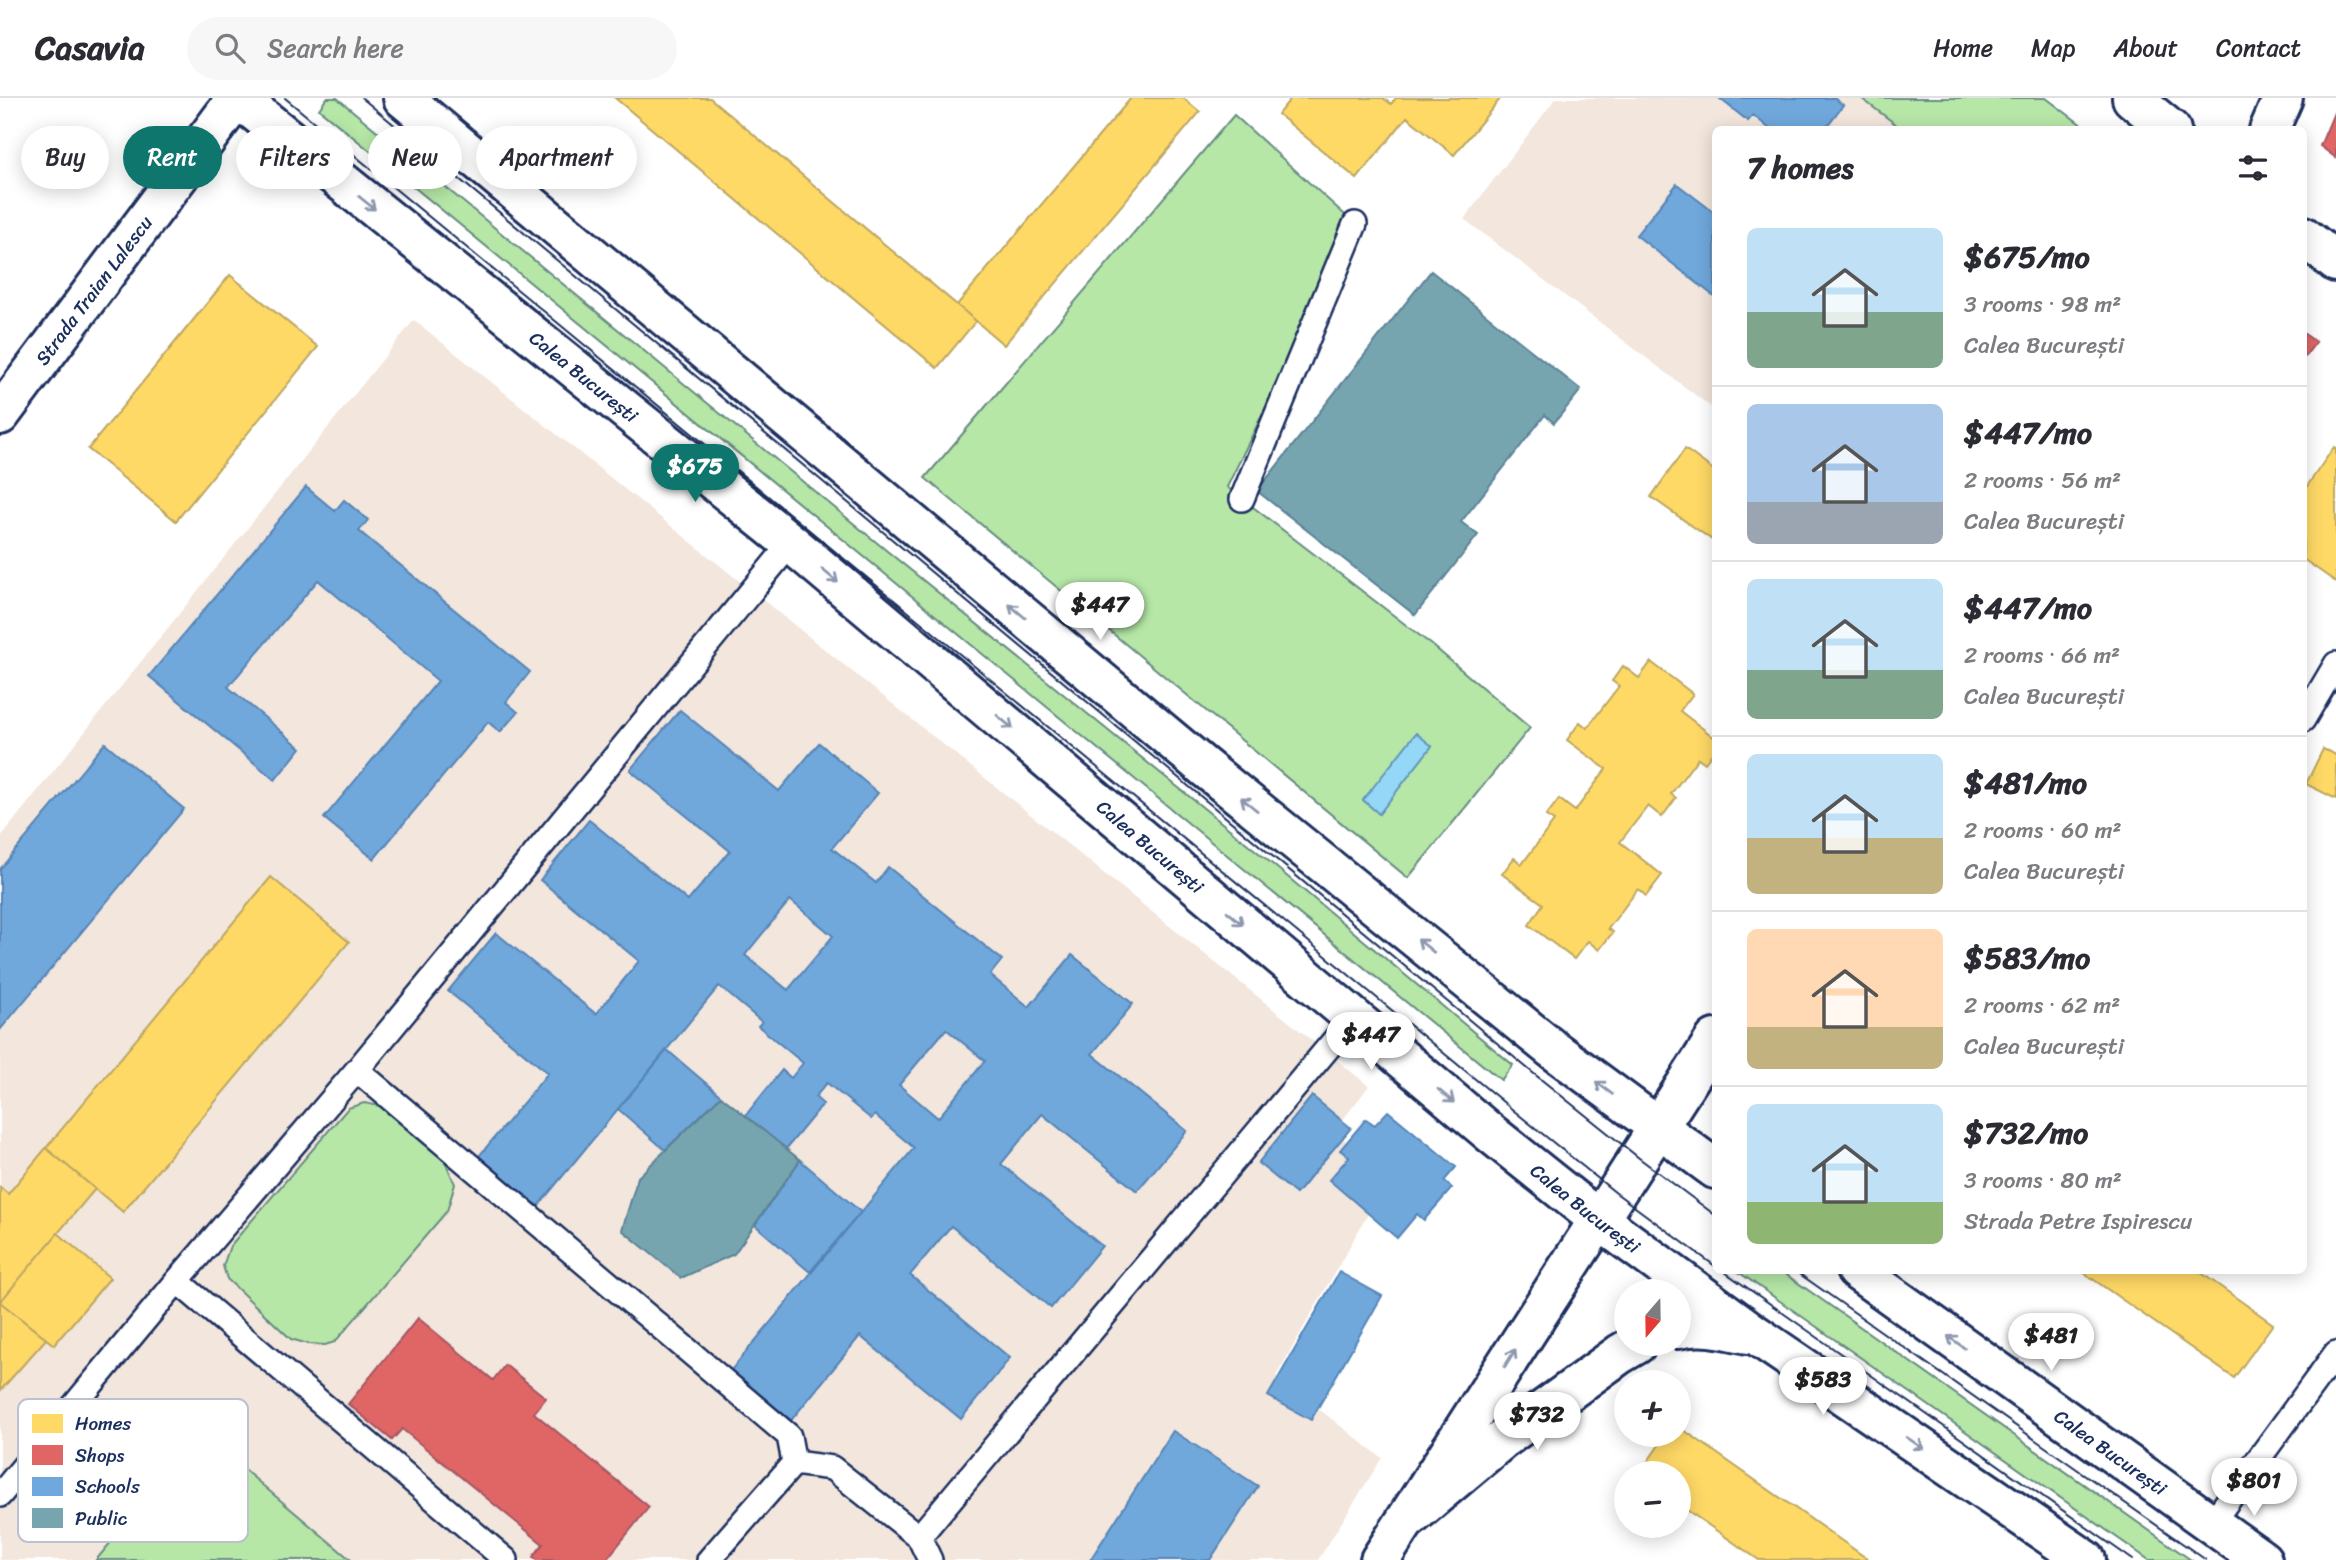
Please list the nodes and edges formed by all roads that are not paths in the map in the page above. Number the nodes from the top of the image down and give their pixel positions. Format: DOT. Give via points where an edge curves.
graph roads {
  1 [pos="237,98"];
  2 [pos="403,98"];
  3 [pos="2132,98"];
  4 [pos="2283,98"];
  5 [pos="2166,126"];
  6 [pos="2271,126"];
  7 [pos="1355,224"];
  8 [pos="2307,239"];
  9 [pos="2336,262"];
  10 [pos="0,415"];
  11 [pos="1242,499"];
  12 [pos="791,544"];
  13 [pos="2336,664"];
  14 [pos="2307,713"];
  15 [pos="1353,1018"];
  16 [pos="1712,1044"];
  17 [pos="357,1070"];
  18 [pos="1659,1129"];
  19 [pos="1712,1167"];
  20 [pos="1599,1220"];
  21 [pos="1862,1274"];
  22 [pos="177,1281"];
  23 [pos="1691,1325"];
  24 [pos="1756,1335"];
  25 [pos="2336,1353"];
  26 [pos="1617,1356"];
  27 [pos="79,1399"];
  28 [pos="794,1464"];
  29 [pos="18,1473"];
  30 [pos="0,1495"];
  31 [pos="1408,1519"];
  32 [pos="2211,1524"];
  33 [pos="919,1537"];
  34 [pos="506,1560"];
  35 [pos="709,1560"];
  36 [pos="930,1560"];
  37 [pos="1380,1560"];
  38 [pos="2086,1560"];
  39 [pos="2262,1560"];
  1 -- 10 [label="main road, Strada Traian Lalescu"];
  1 -- 12 [label="main road, Calea București, one-way"];
  18 -- 2 [label="main road, one-way" via="1551,1048 1204,767"];
  3 -- 5 [label="main road"];
  4 -- 6 [label="main road"];
  7 -- 11 [label="lane"];
  8 -- 9 [label="main road"];
  12 -- 15 [label="main road, Calea București, one-way"];
  12 -- 17 [label="lane"];
  13 -- 14 [label="lane"];
  15 -- 20 [label="main road, Calea București, one-way"];
  15 -- 33 [label="lane"];
  16 -- 18 [label="main road"];
  17 -- 22 [label="lane"];
  17 -- 28 [label="lane" via="789,1436"];
  18 -- 19 [label="main road"];
  18 -- 20 [label="main road"];
  20 -- 24 [label="main road, Calea București"];
  31 -- 20 [label="main road, one-way"];
  32 -- 21 [label="main road, Calea București, one-way"];
  22 -- 27 [label="lane"];
  22 -- 34 [label="lane"];
  23 -- 24 [label="main road"];
  24 -- 38 [label="main road, Calea București, one-way"];
  25 -- 32 [label="lane"];
  26 -- 31 [label="main road" via="1502,1440"];
  28 -- 33 [label="lane" via="832,1468"];
  28 -- 35 [label="lane"];
  29 -- 30 [label="lane"];
  31 -- 37 [label="main road"];
  32 -- 39 [label="main road, Calea București"];
  33 -- 36 [label="lane"];
}
